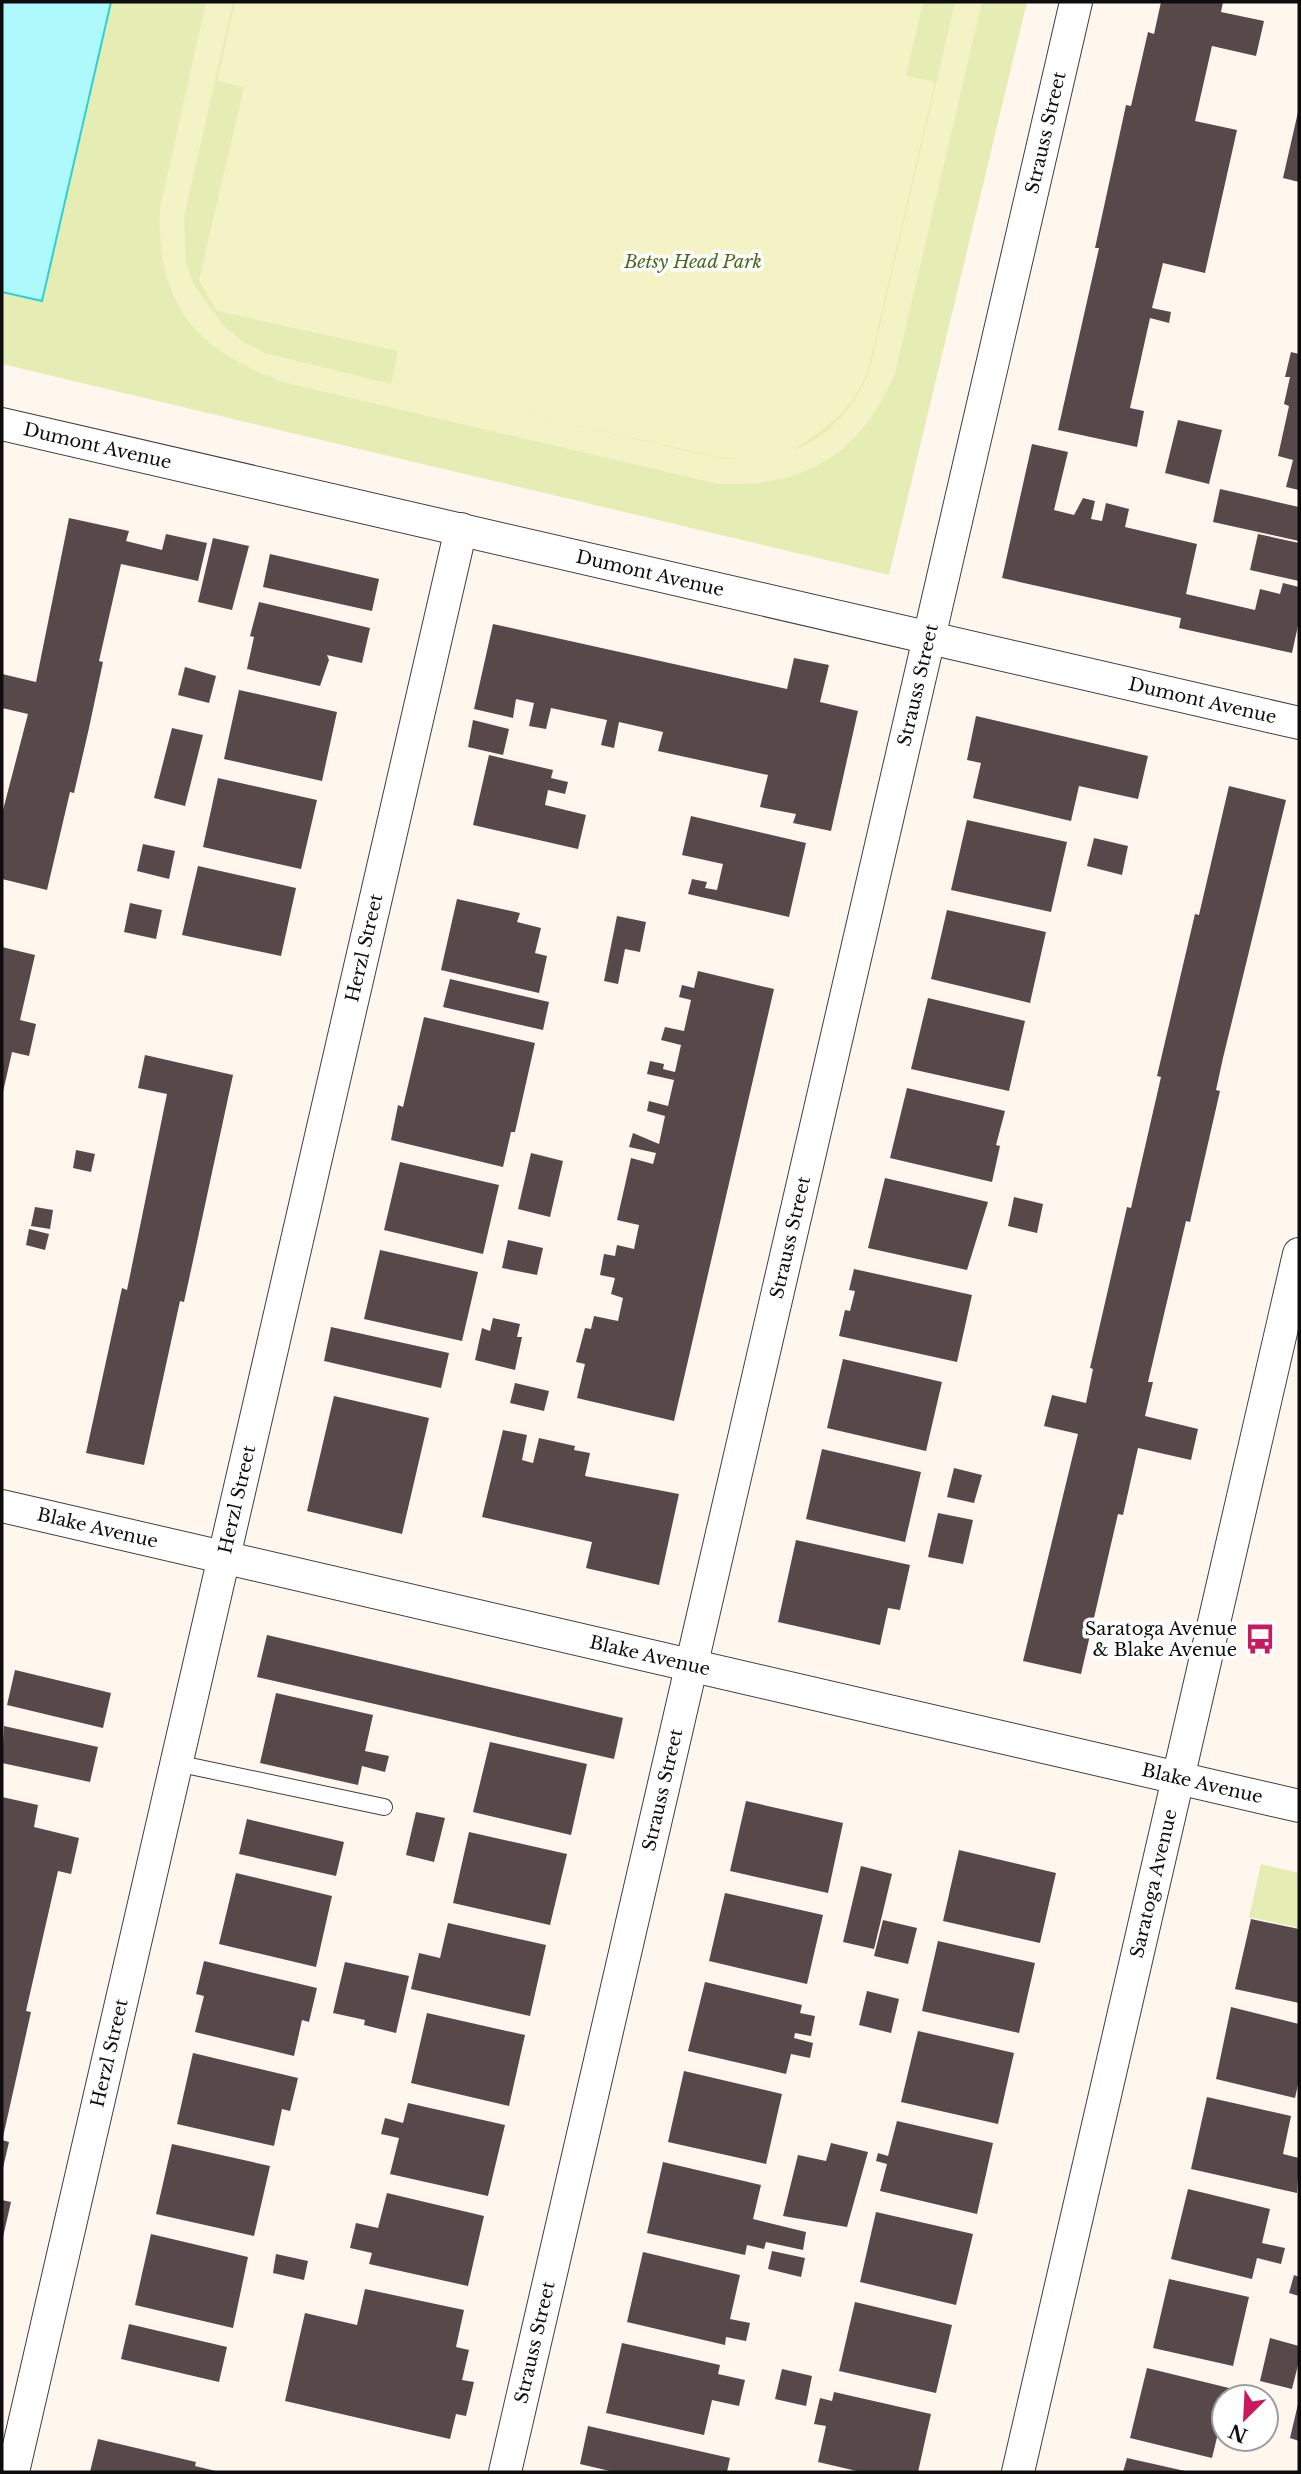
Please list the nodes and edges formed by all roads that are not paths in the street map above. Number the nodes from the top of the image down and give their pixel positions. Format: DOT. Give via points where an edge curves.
graph roads {
  1 [pos="1076,2"];
  2 [pos="2,424"];
  3 [pos="461,529"];
  4 [pos="929,636"];
  5 [pos="1299,723"];
  6 [pos="1299,1254"];
  7 [pos="2,1506"];
  8 [pos="224,1557"];
  9 [pos="691,1665"];
  10 [pos="176,1763"];
  11 [pos="1178,1779"];
  12 [pos="1299,1806"];
  13 [pos="384,1807"];
  14 [pos="13,2472"];
  15 [pos="505,2472"];
  16 [pos="1018,2472"];
  1 -- 4 [label="street, Strauss Street"];
  2 -- 3 [label="street, Dumont Avenue"];
  3 -- 4 [label="street, Dumont Avenue"];
  3 -- 8 [label="street, Herzl Street"];
  4 -- 5 [label="street, Dumont Avenue"];
  4 -- 9 [label="street, Strauss Street"];
  6 -- 11 [label="street, Saratoga Avenue"];
  7 -- 8 [label="street, Blake Avenue"];
  8 -- 9 [label="street, Blake Avenue"];
  8 -- 10 [label="street, Herzl Street"];
  9 -- 11 [label="street, Blake Avenue"];
  9 -- 15 [label="street, Strauss Street"];
  10 -- 13 [label="lane"];
  10 -- 14 [label="street, Herzl Street"];
  11 -- 12 [label="street, Blake Avenue"];
  11 -- 16 [label="street, Saratoga Avenue"];
}
